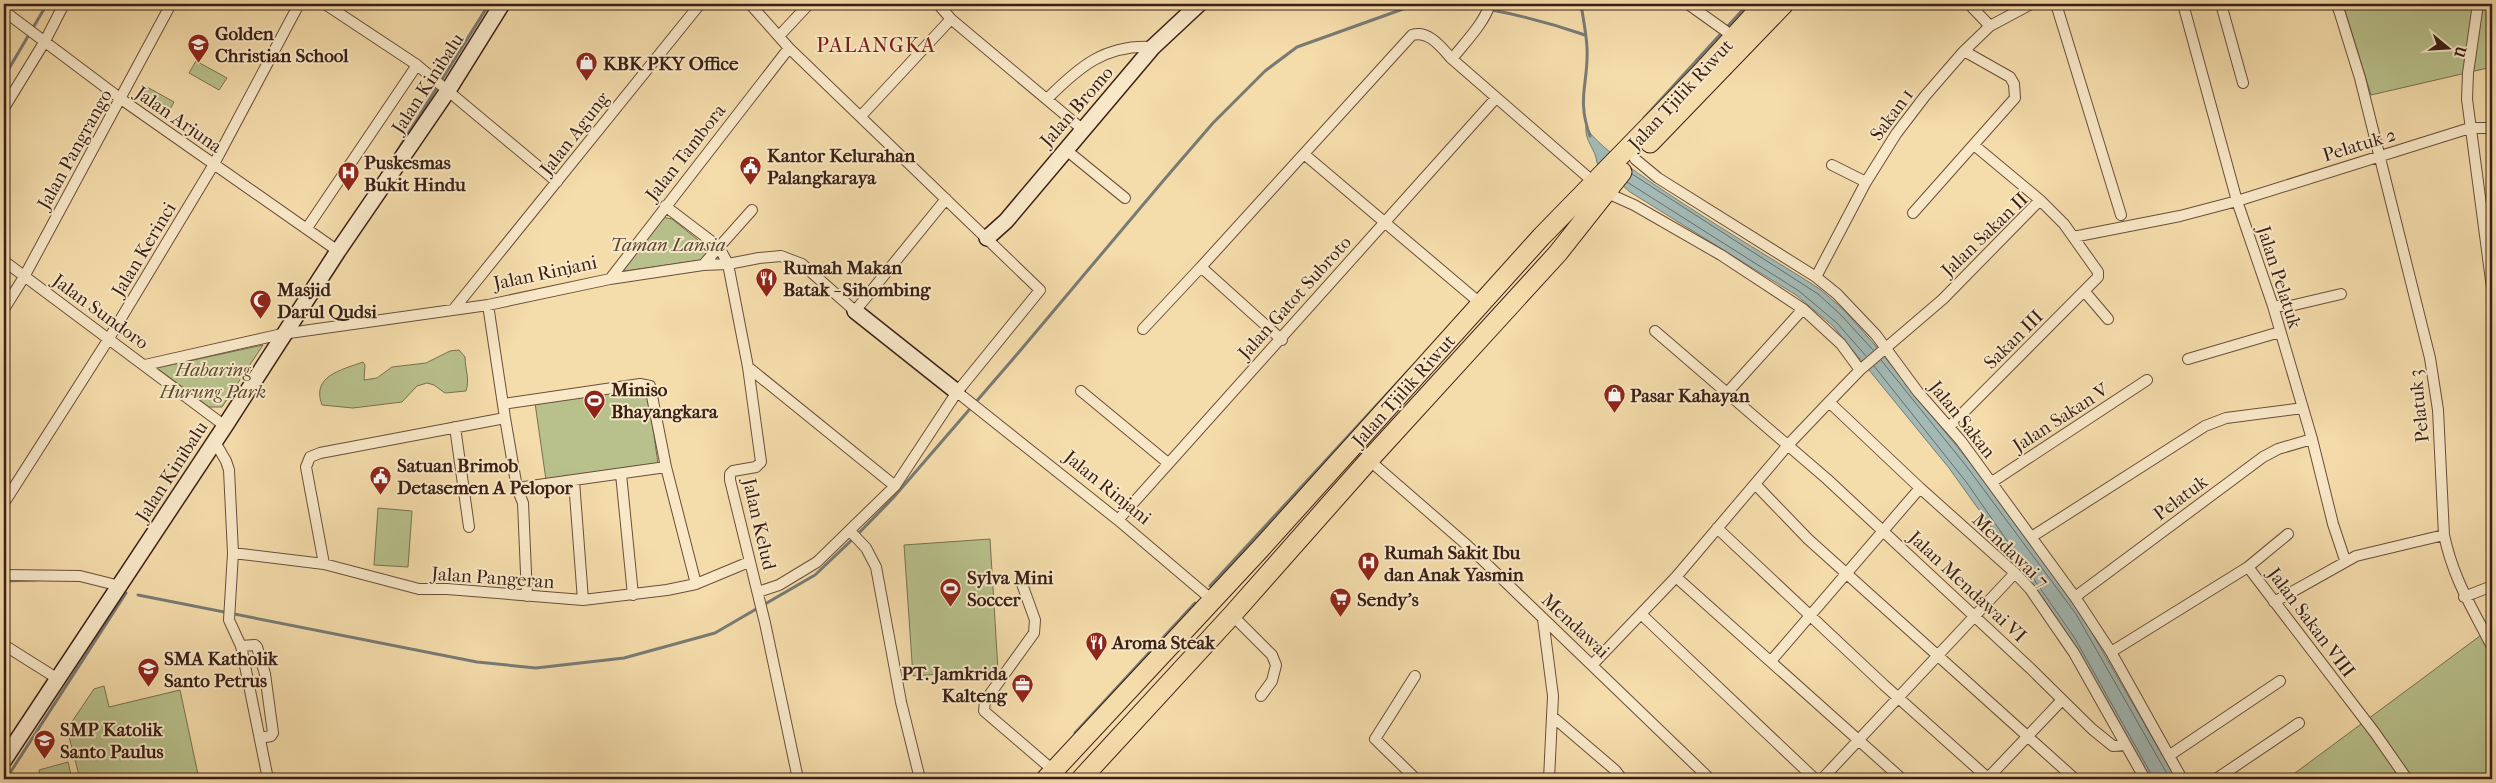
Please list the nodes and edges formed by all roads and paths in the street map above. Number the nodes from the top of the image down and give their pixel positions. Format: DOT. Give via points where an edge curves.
graph roads {
  1 [pos="64,4"];
  2 [pos="171,4"];
  3 [pos="298,4"];
  4 [pos="325,4"];
  5 [pos="502,4"];
  6 [pos="700,4"];
  7 [pos="750,4"];
  8 [pos="810,4"];
  9 [pos="938,4"];
  10 [pos="1199,4"];
  11 [pos="1688,4"];
  12 [pos="1764,4"];
  13 [pos="1784,4"];
  14 [pos="1969,4"];
  15 [pos="2031,4"];
  16 [pos="2056,4"];
  17 [pos="2183,4"];
  18 [pos="2221,4"];
  19 [pos="2337,4"];
  20 [pos="2478,4"];
  21 [pos="1488,9"];
  22 [pos="4,11"];
  23 [pos="951,19"];
  24 [pos="1990,26"];
  25 [pos="779,36"];
  26 [pos="1734,37"];
  27 [pos="45,41"];
  28 [pos="789,48"];
  29 [pos="1153,48"];
  30 [pos="1964,50"];
  31 [pos="1452,59"];
  32 [pos="417,64"];
  33 [pos="1705,78"];
  34 [pos="2244,82"];
  35 [pos="449,90"];
  36 [pos="1496,98"];
  37 [pos="121,99"];
  38 [pos="1047,99"];
  39 [pos="4,108"];
  40 [pos="861,116"];
  41 [pos="2470,128"];
  42 [pos="2492,128"];
  43 [pos="1082,129"];
  44 [pos="1974,145"];
  45 [pos="1065,149"];
  46 [pos="1304,154"];
  47 [pos="2379,156"];
  48 [pos="214,164"];
  49 [pos="1832,165"];
  50 [pos="1615,173"];
  51 [pos="557,182"];
  52 [pos="1866,182"];
  53 [pos="1125,198"];
  54 [pos="946,199"];
  55 [pos="2040,200"];
  56 [pos="2237,201"];
  57 [pos="665,206"];
  58 [pos="752,210"];
  59 [pos="1913,212"];
  60 [pos="2121,215"];
  61 [pos="1387,222"];
  62 [pos="307,228"];
  63 [pos="2073,237"];
  64 [pos="987,238"];
  65 [pos="719,247"];
  66 [pos="338,251"];
  67 [pos="4,261"];
  68 [pos="728,264"];
  69 [pos="703,266"];
  70 [pos="1200,267"];
  71 [pos="2098,274"];
  72 [pos="24,277"];
  73 [pos="1816,277"];
  74 [pos="610,279"];
  75 [pos="2492,288"];
  76 [pos="2085,292"];
  77 [pos="2341,294"];
  78 [pos="1480,303"];
  79 [pos="488,305"];
  80 [pos="2273,306"];
  81 [pos="4,309"];
  82 [pos="1803,309"];
  83 [pos="453,310"];
  84 [pos="855,311"];
  85 [pos="2108,318"];
  86 [pos="1144,329"];
  87 [pos="1655,331"];
  88 [pos="2280,332"];
  89 [pos="282,334"];
  90 [pos="108,340"];
  91 [pos="1282,340"];
  92 [pos="1883,350"];
  93 [pos="2188,360"];
  94 [pos="145,365"];
  95 [pos="748,367"];
  96 [pos="1863,367"];
  97 [pos="2148,380"];
  98 [pos="1081,390"];
  99 [pos="1726,394"];
  100 [pos="962,396"];
  101 [pos="1829,402"];
  102 [pos="503,404"];
  103 [pos="2303,408"];
  104 [pos="504,418"];
  105 [pos="225,426"];
  106 [pos="455,427"];
  107 [pos="1949,427"];
  108 [pos="2312,439"];
  109 [pos="214,442"];
  110 [pos="1788,446"];
  111 [pos="1369,460"];
  112 [pos="1168,463"];
  113 [pos="666,467"];
  114 [pos="621,474"];
  115 [pos="574,481"];
  116 [pos="1992,482"];
  117 [pos="1755,484"];
  118 [pos="895,486"];
  119 [pos="517,488"];
  120 [pos="1920,488"];
  121 [pos="4,504"];
  122 [pos="1118,520"];
  123 [pos="469,527"];
  124 [pos="1717,528"];
  125 [pos="1883,531"];
  126 [pos="2288,534"];
  127 [pos="2444,535"];
  128 [pos="855,536"];
  129 [pos="2032,536"];
  130 [pos="233,553"];
  131 [pos="2345,560"];
  132 [pos="749,562"];
  133 [pos="324,564"];
  134 [pos="2248,567"];
  135 [pos="1847,573"];
  136 [pos="2015,573"];
  137 [pos="4,574"];
  138 [pos="1676,577"];
  139 [pos="696,584"];
  140 [pos="1022,584"];
  141 [pos="120,586"];
  142 [pos="2492,586"];
  143 [pos="758,592"];
  144 [pos="633,595"];
  145 [pos="527,596"];
  146 [pos="2075,597"];
  147 [pos="2464,597"];
  148 [pos="1211,599"];
  149 [pos="582,600"];
  150 [pos="2274,602"];
  151 [pos="1641,614"];
  152 [pos="1974,615"];
  153 [pos="1232,616"];
  154 [pos="1810,616"];
  155 [pos="1543,619"];
  156 [pos="4,645"];
  157 [pos="241,646"];
  158 [pos="2492,647"];
  159 [pos="2111,652"];
  160 [pos="1937,655"];
  161 [pos="1771,661"];
  162 [pos="1593,664"];
  163 [pos="1415,676"];
  164 [pos="58,679"];
  165 [pos="2280,681"];
  166 [pos="1261,696"];
  167 [pos="1898,698"];
  168 [pos="2062,700"];
  169 [pos="1553,717"];
  170 [pos="2299,723"];
  171 [pos="1097,724"];
  172 [pos="2028,737"];
  173 [pos="260,738"];
  174 [pos="1859,740"];
  175 [pos="1116,742"];
  176 [pos="2125,745"];
  177 [pos="2170,755"];
  178 [pos="4,760"];
  179 [pos="1050,775"];
  180 [pos="268,779"];
  181 [pos="798,779"];
  182 [pos="920,779"];
  183 [pos="1081,779"];
  184 [pos="1416,779"];
  185 [pos="1549,779"];
  186 [pos="1622,779"];
  187 [pos="1710,779"];
  188 [pos="1815,779"];
  189 [pos="1822,779"];
  190 [pos="1902,779"];
  191 [pos="1988,779"];
  192 [pos="2075,779"];
  193 [pos="2145,779"];
  194 [pos="2182,779"];
  195 [pos="2216,779"];
  196 [pos="2407,779"];
  1 -- 27 [label="street"];
  2 -- 37 [label="street, Jalan Pangrango"];
  3 -- 48 [label="street, Jalan Kerinci"];
  4 -- 32 [label="street"];
  5 -- 35 [label="street, Jalan Kinibalu"];
  6 -- 51 [label="street, Jalan Agung"];
  7 -- 25 [label="street"];
  8 -- 25 [label="street"];
  9 -- 23 [label="street"];
  10 -- 29 [label="street, Jalan Bromo"];
  11 -- 26 [label="street"];
  12 -- 26 [label="highway, Jalan Tjilik Riwut"];
  13 -- 33 [label="highway, Jalan Tjilik Riwut"];
  14 -- 24 [label="street"];
  15 -- 24 [label="street, Sakan 1"];
  16 -- 60 [label="street"];
  17 -- 56 [label="street, Jalan Pelatuk"];
  18 -- 34 [label="street"];
  19 -- 47 [label="street, Pelatuk 3"];
  20 -- 41 [label="street" via="2468,80"];
  21 -- 31 [label="street"];
  22 -- 27 [label="street, Jalan Arjuna"];
  23 -- 38 [label="street"];
  23 -- 40 [label="street"];
  24 -- 30 [label="street, Sakan 1"];
  25 -- 28 [label="street"];
  26 -- 33 [label="highway, Jalan Tjilik Riwut"];
  27 -- 37 [label="street, Jalan Arjuna"];
  27 -- 39 [label="street"];
  28 -- 40 [label="street"];
  28 -- 57 [label="street, Jalan Tambora"];
  29 -- 38 [label="street" via="1132,46 1087,63"];
  29 -- 43 [label="street, Jalan Bromo"];
  30 -- 44 [label="street" via="2010,77 2016,91 2012,104"];
  30 -- 52 [label="street, Sakan 1" via="1896,134"];
  31 -- 36 [label="street, Jalan Sakan"];
  31 -- 46 [label="street, Jalan Sakan" via="1430,37 1412,35"];
  32 -- 35 [label="street"];
  32 -- 62 [label="street"];
  33 -- 50 [label="highway, Jalan Tjilik Riwut"];
  35 -- 51 [label="street"];
  35 -- 66 [label="street, Jalan Kinibalu"];
  36 -- 50 [label="street, Jalan Sakan"];
  36 -- 61 [label="street, Jalan Gatot Subroto"];
  37 -- 48 [label="street, Jalan Arjuna"];
  37 -- 72 [label="street, Jalan Pangrango"];
  38 -- 43 [label="street"];
  40 -- 54 [label="street"];
  41 -- 42 [label="street, Pelatuk 2"];
  41 -- 47 [label="street, Pelatuk 2"];
  41 -- 75 [label="street"];
  43 -- 45 [label="street, Jalan Bromo"];
  44 -- 55 [label="street"];
  44 -- 59 [label="street"];
  45 -- 53 [label="street"];
  45 -- 64 [label="street, Jalan Bromo" via="1006,221"];
  46 -- 61 [label="street"];
  46 -- 70 [label="street"];
  47 -- 56 [label="street, Pelatuk 2"];
  47 -- 127 [label="street, Pelatuk 3" via="2430,358 2438,410"];
  48 -- 62 [label="street, Jalan Arjuna"];
  48 -- 90 [label="street, Jalan Kerinci"];
  49 -- 52 [label="street"];
  50 -- 73 [label="street, Jalan Sakan" via="1658,178"];
  50 -- 78 [label="highway, Jalan Tjilik Riwut" via="1540,237"];
  50 -- 82 [label="street" via="1634,205 1721,255"];
  50 -- 111 [label="highway, Jalan Tjilik Riwut" via="1558,253"];
  51 -- 83 [label="street, Jalan Agung"];
  52 -- 73 [label="street, Sakan 1"];
  54 -- 64 [label="street"];
  54 -- 84 [label="street"];
  55 -- 63 [label="street, Jalan Sakan II"];
  55 -- 92 [label="street, Jalan Sakan II" via="1943,299"];
  56 -- 63 [label="street, Pelatuk 2"];
  56 -- 80 [label="street, Jalan Pelatuk"];
  57 -- 65 [label="street"];
  57 -- 74 [label="street, Jalan Tambora"];
  58 -- 65 [label="street"];
  61 -- 78 [label="street"];
  61 -- 91 [label="street, Jalan Gatot Subroto"];
  62 -- 66 [label="street, Jalan Arjuna"];
  63 -- 71 [label="street, Jalan Sakan II"];
  64 -- 100 [label="street" via="1040,290"];
  65 -- 68 [label="street"];
  65 -- 69 [label="street"];
  66 -- 89 [label="street, Jalan Kinibalu"];
  67 -- 72 [label="street, Jalan Sundoro"];
  68 -- 69 [label="street, Jalan Rinjani"];
  68 -- 84 [label="street, Jalan Rinjani" via="759,258 789,258 806,267"];
  68 -- 95 [label="street"];
  69 -- 74 [label="street, Jalan Rinjani"];
  70 -- 86 [label="street"];
  70 -- 91 [label="street"];
  71 -- 76 [label="street, Sakan III"];
  72 -- 81 [label="street, Jalan Pangrango"];
  72 -- 90 [label="street, Jalan Sundoro"];
  73 -- 92 [label="street, Jalan Sakan" via="1855,312"];
  74 -- 79 [label="street, Jalan Rinjani"];
  76 -- 85 [label="street"];
  76 -- 107 [label="street, Sakan III"];
  77 -- 80 [label="street" via="2290,306"];
  78 -- 148 [label="highway, Jalan Tjilik Riwut" via="1262,547"];
  79 -- 83 [label="street, Jalan Rinjani"];
  79 -- 102 [label="street"];
  80 -- 88 [label="street, Jalan Pelatuk"];
  82 -- 96 [label="street"];
  82 -- 99 [label="street"];
  83 -- 89 [label="street, Jalan Rinjani"];
  84 -- 100 [label="street, Jalan Rinjani"];
  87 -- 99 [label="street, Jalan Mendawai VI"];
  88 -- 93 [label="street"];
  88 -- 103 [label="street, Jalan Pelatuk"];
  89 -- 94 [label="street, Jalan Rinjani"];
  89 -- 105 [label="street, Jalan Kinibalu"];
  90 -- 94 [label="street, Jalan Sundoro"];
  90 -- 121 [label="street, Jalan Kerinci"];
  91 -- 112 [label="street, Jalan Gatot Subroto"];
  92 -- 96 [label="street, Jalan Sakan II"];
  92 -- 107 [label="street, Jalan Sakan"];
  94 -- 105 [label="street, Jalan Sundoro"];
  95 -- 118 [label="street"];
  95 -- 132 [label="street, Jalan Kelud" via="761,462 756,467 733,471 730,480"];
  96 -- 101 [label="street, Jalan Sakan II"];
  97 -- 116 [label="street, Jalan Sakan V"];
  98 -- 112 [label="street"];
  99 -- 110 [label="street, Jalan Mendawai VI"];
  100 -- 118 [label="street"];
  100 -- 122 [label="street, Jalan Rinjani"];
  101 -- 110 [label="street, Jalan Sakan II"];
  101 -- 120 [label="street, Mendawai 7"];
  102 -- 104 [label="street"];
  102 -- 113 [label="street" via="645,384 652,390"];
  103 -- 108 [label="street, Jalan Pelatuk"];
  103 -- 129 [label="street" via="2226,418 2205,426"];
  104 -- 106 [label="street"];
  104 -- 119 [label="street"];
  105 -- 109 [label="street, Jalan Kinibalu"];
  106 -- 123 [label="street"];
  106 -- 133 [label="street" via="310,457 306,466"];
  107 -- 116 [label="street, Jalan Sakan"];
  108 -- 131 [label="street, Jalan Pelatuk"];
  108 -- 146 [label="street, Pelatuk" via="2263,457"];
  109 -- 130 [label="street" via="226,460 228,470"];
  109 -- 141 [label="street, Jalan Kinibalu"];
  110 -- 117 [label="street, Jalan Sakan II"];
  110 -- 125 [label="street, Jalan Mendawai VI"];
  111 -- 153 [label="highway, Jalan Tjilik Riwut"];
  111 -- 155 [label="street, Mendawai" via="1468,546"];
  112 -- 122 [label="street, Jalan Gatot Subroto"];
  113 -- 114 [label="street"];
  113 -- 139 [label="street"];
  114 -- 115 [label="street"];
  114 -- 144 [label="street"];
  115 -- 119 [label="street"];
  115 -- 149 [label="street"];
  116 -- 129 [label="street, Jalan Sakan"];
  117 -- 124 [label="street, Jalan Sakan II"];
  117 -- 135 [label="street" via="1808,539"];
  118 -- 128 [label="street"];
  119 -- 145 [label="street" via="523,503"];
  120 -- 125 [label="street"];
  120 -- 136 [label="street, Mendawai 7"];
  122 -- 148 [label="street, Jalan Rinjani"];
  124 -- 138 [label="street, Jalan Sakan II"];
  124 -- 154 [label="street"];
  125 -- 135 [label="street"];
  125 -- 152 [label="street, Jalan Mendawai VI"];
  126 -- 134 [label="street"];
  127 -- 131 [label="street"];
  127 -- 147 [label="street, Pelatuk 3" via="2451,566"];
  128 -- 143 [label="street" via="798,575"];
  128 -- 182 [label="street" via="876,567 902,711"];
  129 -- 146 [label="street, Jalan Sakan"];
  130 -- 133 [label="street, Jalan Pangeran"];
  130 -- 157 [label="street" via="229,620"];
  131 -- 150 [label="street"];
  132 -- 139 [label="street, Jalan Pangeran"];
  132 -- 143 [label="street, Jalan Kelud"];
  133 -- 145 [label="street, Jalan Pangeran" via="419,590 447,589"];
  134 -- 150 [label="street, Jalan Sakan VIII"];
  134 -- 159 [label="street, Jalan Sakan VIII"];
  135 -- 154 [label="street"];
  135 -- 160 [label="street"];
  136 -- 152 [label="street"];
  136 -- 176 [label="street, Mendawai 7" via="2062,634"];
  137 -- 141 [label="street" via="80,576"];
  138 -- 151 [label="street, Jalan Sakan II"];
  138 -- 161 [label="street"];
  139 -- 144 [label="street, Jalan Pangeran"];
  140 -- 179 [label="street" via="1036,620 1034,633 985,702 984,711"];
  141 -- 164 [label="street, Jalan Kinibalu"];
  142 -- 147 [label="street"];
  143 -- 181 [label="street, Jalan Kelud"];
  144 -- 149 [label="street, Jalan Pangeran"];
  145 -- 149 [label="street, Jalan Pangeran"];
  146 -- 159 [label="street, Jalan Sakan"];
  147 -- 158 [label="street, Pelatuk 3"];
  148 -- 171 [label="highway, Jalan Tjilik Riwut"];
  150 -- 196 [label="street, Jalan Sakan VIII"];
  151 -- 162 [label="street, Jalan Sakan II"];
  151 -- 188 [label="street"];
  152 -- 160 [label="street"];
  152 -- 168 [label="street, Jalan Mendawai VI"];
  153 -- 166 [label="street" via="1272,655 1276,665 1272,681"];
  153 -- 175 [label="highway, Jalan Tjilik Riwut"];
  154 -- 161 [label="street"];
  154 -- 167 [label="street"];
  155 -- 162 [label="street, Mendawai"];
  155 -- 169 [label="street"];
  156 -- 164 [label="street"];
  157 -- 173 [label="street"];
  157 -- 173 [label="street" via="257,647 264,674 274,733"];
  159 -- 177 [label="street, Jalan Sakan"];
  160 -- 167 [label="street"];
  160 -- 172 [label="street"];
  161 -- 174 [label="street"];
  162 -- 187 [label="street, Mendawai"];
  163 -- 184 [label="street" via="1375,739"];
  164 -- 178 [label="street, Jalan Kinibalu"];
  165 -- 177 [label="street"];
  167 -- 174 [label="street"];
  167 -- 191 [label="street"];
  168 -- 172 [label="street"];
  168 -- 176 [label="street, Jalan Mendawai VI" via="2110,743 2118,747"];
  169 -- 185 [label="street"];
  169 -- 186 [label="street"];
  170 -- 195 [label="street"];
  171 -- 175 [label="highway"];
  171 -- 179 [label="highway, Jalan Tjilik Riwut"];
  172 -- 191 [label="street"];
  172 -- 192 [label="street"];
  173 -- 180 [label="street"];
  174 -- 189 [label="street"];
  174 -- 190 [label="street"];
  175 -- 183 [label="highway, Jalan Tjilik Riwut"];
  176 -- 193 [label="street, Mendawai 7"];
  177 -- 194 [label="street, Jalan Sakan"];
}
